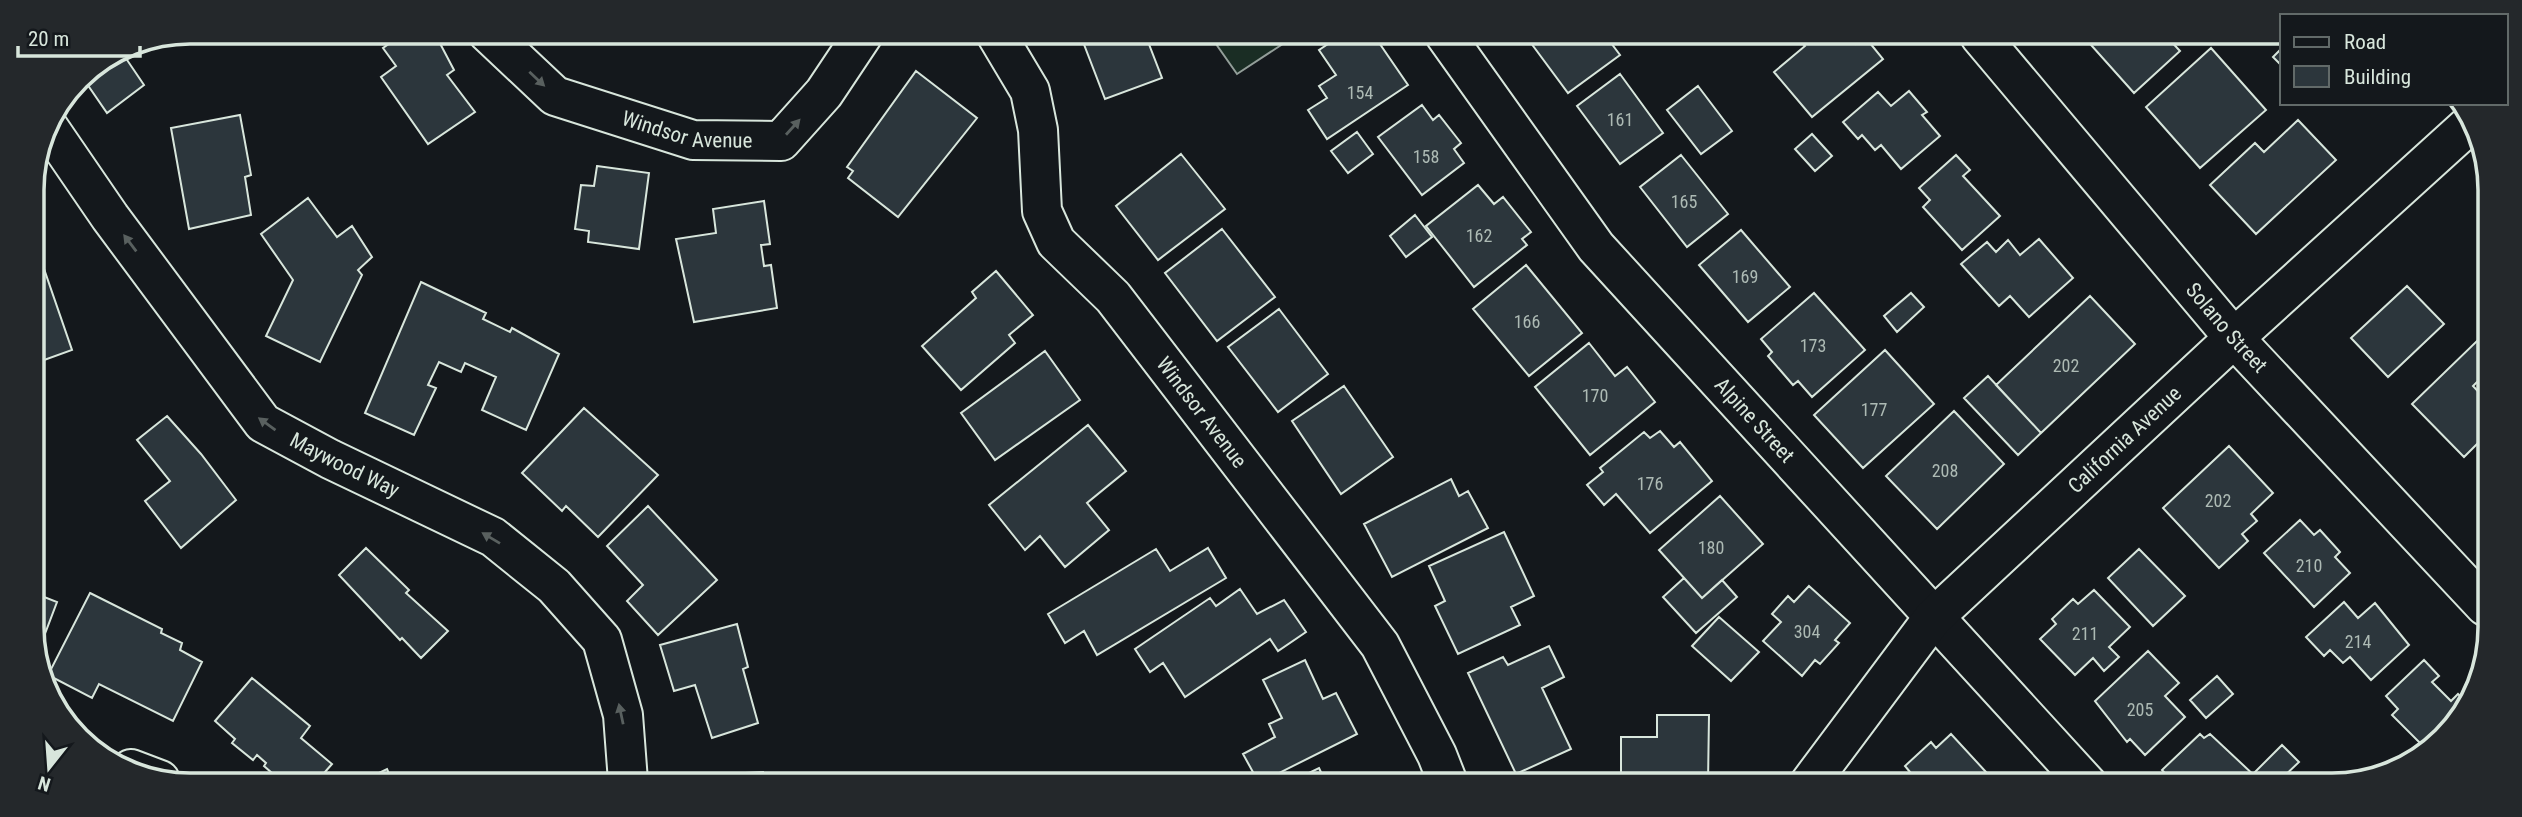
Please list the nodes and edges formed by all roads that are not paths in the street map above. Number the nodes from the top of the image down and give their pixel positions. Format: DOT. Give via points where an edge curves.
graph roads {
  1 [pos="500,44"];
  2 [pos="857,44"];
  3 [pos="1002,44"];
  4 [pos="1451,44"];
  5 [pos="1987,44"];
  6 [pos="2465,129"];
  7 [pos="54,136"];
  8 [pos="2234,338"];
  9 [pos="2478,599"];
  10 [pos="1933,618"];
  11 [pos="627,773"];
  12 [pos="1444,773"];
  13 [pos="1817,773"];
  14 [pos="2077,773"];
  1 -- 2 [label="street, Windsor Avenue, one-way" via="555,96 693,140 781,141 824,93"];
  3 -- 12 [label="street, Windsor Avenue" via="1030,91 1038,130 1042,211 1056,242 1112,297 1380,645"];
  4 -- 10 [label="street, Alpine Street" via="1596,247"];
  5 -- 8 [label="street, Solano Street"];
  6 -- 8 [label="street, California Avenue"];
  11 -- 7 [label="street, Maywood Way, one-way" via="622,715 602,640 554,586 493,537 262,423"];
  8 -- 9 [label="street, Solano Street"];
  8 -- 10 [label="street, California Avenue"];
  10 -- 13 [label="street, California Avenue"];
  10 -- 14 [label="street, Alpine Street"];
}
